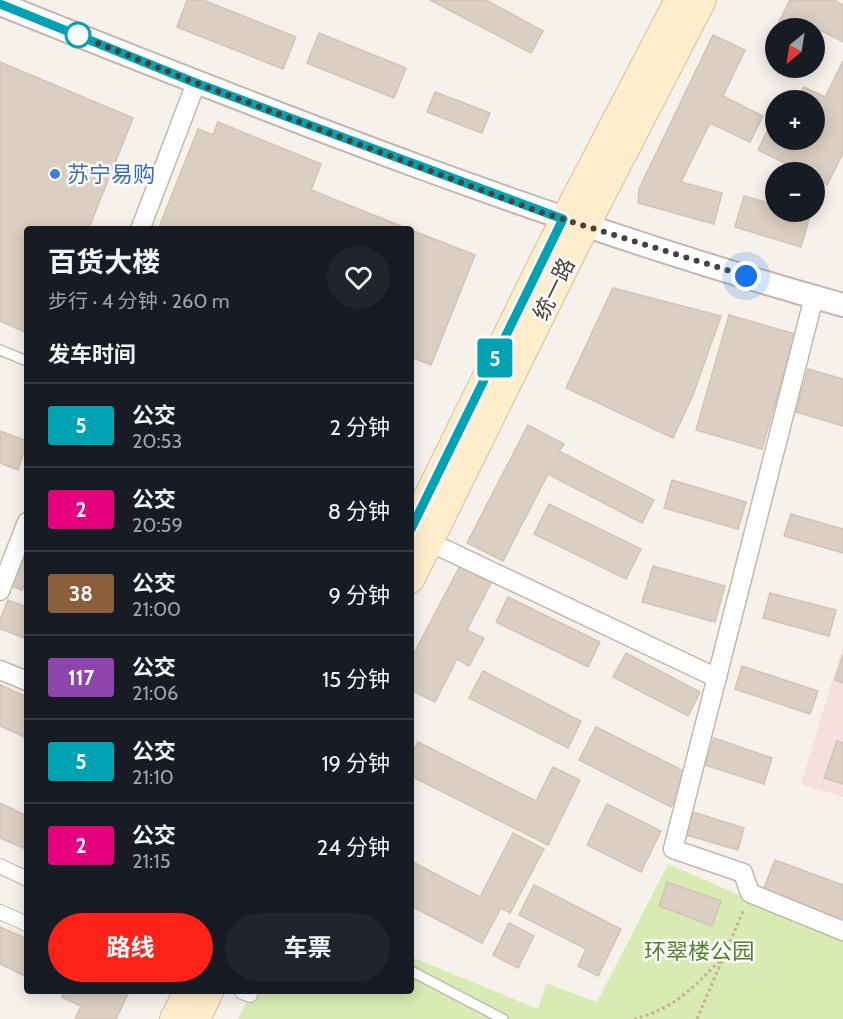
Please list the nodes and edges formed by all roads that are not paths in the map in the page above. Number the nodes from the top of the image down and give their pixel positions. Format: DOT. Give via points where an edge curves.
graph roads {
  1 [pos="678,0"];
  2 [pos="703,0"];
  3 [pos="0,4"];
  4 [pos="196,83"];
  5 [pos="574,223"];
  6 [pos="142,226"];
  7 [pos="814,297"];
  8 [pos="843,305"];
  9 [pos="0,350"];
  10 [pos="24,360"];
  11 [pos="24,530"];
  12 [pos="417,535"];
  13 [pos="414,558"];
  14 [pos="0,591"];
  15 [pos="0,670"];
  16 [pos="717,678"];
  17 [pos="24,680"];
  18 [pos="0,867"];
  19 [pos="24,878"];
  20 [pos="0,912"];
  21 [pos="24,923"];
  22 [pos="843,931"];
  23 [pos="414,972"];
  24 [pos="209,994"];
  25 [pos="197,1019"];
  26 [pos="503,1019"];
  1 -- 5 [label="main road, 统一路"];
  2 -- 5 [label="main road, 统一路"];
  3 -- 4 [label="street"];
  4 -- 5 [label="street"];
  4 -- 6 [label="street"];
  5 -- 7 [label="street"];
  5 -- 12 [label="main road, 统一路"];
  7 -- 8 [label="street"];
  7 -- 16 [label="street"];
  9 -- 10 [label="lane"];
  11 -- 14 [label="street"];
  12 -- 13 [label="main road, 统一路"];
  12 -- 16 [label="street"];
  15 -- 17 [label="street"];
  16 -- 22 [label="street" via="673,849 743,873 750,893"];
  18 -- 19 [label="street"];
  20 -- 21 [label="street"];
  23 -- 26 [label="lane"];
  24 -- 25 [label="main road"];
}
